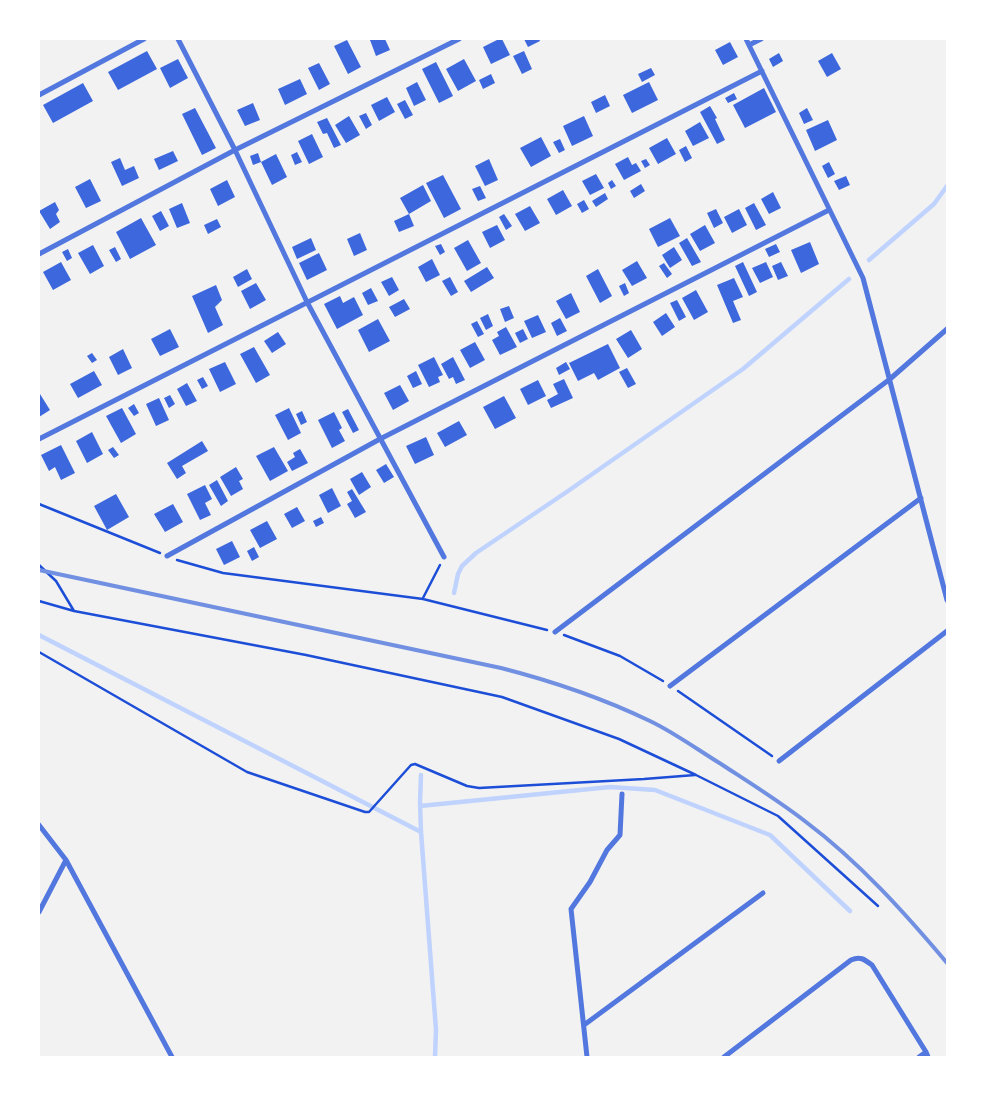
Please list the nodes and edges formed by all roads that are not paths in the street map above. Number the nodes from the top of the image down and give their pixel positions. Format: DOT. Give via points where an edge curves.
graph roads {
  1 [pos="144,39"];
  2 [pos="178,39"];
  3 [pos="459,39"];
  4 [pos="746,39"];
  5 [pos="761,39"];
  6 [pos="749,45"];
  7 [pos="762,71"];
  8 [pos="39,95"];
  9 [pos="235,150"];
  10 [pos="829,210"];
  11 [pos="39,254"];
  12 [pos="307,302"];
  13 [pos="947,328"];
  14 [pos="890,379"];
  15 [pos="39,439"];
  16 [pos="380,439"];
  17 [pos="921,498"];
  18 [pos="167,556"];
  19 [pos="444,557"];
  20 [pos="947,600"];
  21 [pos="947,631"];
  22 [pos="555,632"];
  23 [pos="670,686"];
  24 [pos="779,761"];
  25 [pos="622,794"];
  26 [pos="39,824"];
  27 [pos="66,860"];
  28 [pos="763,893"];
  29 [pos="39,912"];
  30 [pos="584,1025"];
  31 [pos="927,1055"];
  32 [pos="172,1057"];
  33 [pos="587,1057"];
  34 [pos="724,1057"];
  35 [pos="919,1057"];
  1 -- 8 [label="street"];
  2 -- 9 [label="street"];
  3 -- 9 [label="street"];
  4 -- 6 [label="street"];
  5 -- 6 [label="street"];
  6 -- 7 [label="street"];
  7 -- 10 [label="street"];
  7 -- 12 [label="street"];
  9 -- 11 [label="street"];
  9 -- 12 [label="street"];
  10 -- 14 [label="street" via="863,278"];
  10 -- 16 [label="street"];
  12 -- 15 [label="street"];
  12 -- 16 [label="street"];
  13 -- 14 [label="street"];
  14 -- 17 [label="street"];
  14 -- 22 [label="street"];
  16 -- 18 [label="street"];
  16 -- 19 [label="street"];
  17 -- 20 [label="street"];
  17 -- 23 [label="street"];
  21 -- 24 [label="street"];
  25 -- 30 [label="street" via="620,835 607,850 571,909"];
  26 -- 27 [label="street"];
  27 -- 29 [label="street"];
  27 -- 32 [label="street"];
  28 -- 30 [label="street"];
  30 -- 33 [label="street"];
  31 -- 34 [label="street" via="872,964 857,957"];
  31 -- 35 [label="street"];
}
